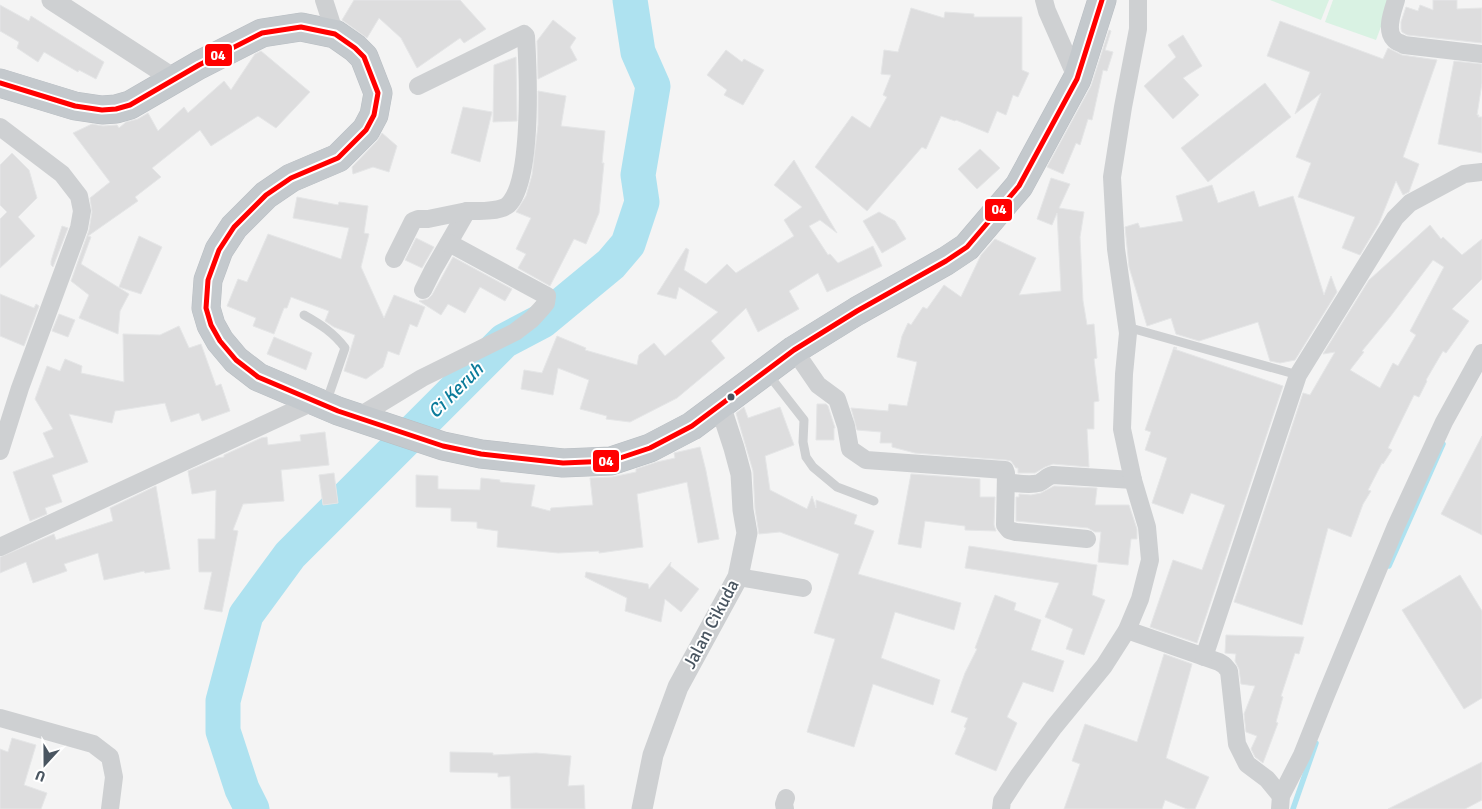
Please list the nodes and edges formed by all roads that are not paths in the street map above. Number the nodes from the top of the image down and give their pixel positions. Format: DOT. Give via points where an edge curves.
graph roads {
  1 [pos="52,0"];
  2 [pos="324,0"];
  3 [pos="1044,0"];
  4 [pos="1102,0"];
  5 [pos="1138,0"];
  6 [pos="1396,0"];
  7 [pos="336,34"];
  8 [pos="1482,54"];
  9 [pos="174,79"];
  10 [pos="1077,79"];
  11 [pos="0,83"];
  12 [pos="418,86"];
  13 [pos="0,127"];
  14 [pos="1482,172"];
  15 [pos="467,212"];
  16 [pos="448,243"];
  17 [pos="394,259"];
  18 [pos="424,290"];
  19 [pos="304,314"];
  20 [pos="1126,326"];
  21 [pos="794,350"];
  22 [pos="1482,352"];
  23 [pos="767,371"];
  24 [pos="1298,375"];
  25 [pos="320,403"];
  26 [pos="720,406"];
  27 [pos="362,419"];
  28 [pos="0,451"];
  29 [pos="1132,480"];
  30 [pos="1006,482"];
  31 [pos="874,500"];
  32 [pos="1088,539"];
  33 [pos="0,547"];
  34 [pos="738,576"];
  35 [pos="803,588"];
  36 [pos="1127,630"];
  37 [pos="1204,657"];
  38 [pos="0,718"];
  39 [pos="1280,802"];
  40 [pos="110,809"];
  41 [pos="642,809"];
  42 [pos="1000,809"];
  1 -- 9 [label="street"];
  2 -- 7 [label="street"];
  3 -- 10 [label="street"];
  4 -- 10 [label="highway"];
  5 -- 20 [label="street" via="1138,29 1112,177 1116,249"];
  6 -- 8 [label="street" via="1390,26 1394,40 1404,45"];
  7 -- 9 [label="highway" via="301,27 262,33"];
  7 -- 25 [label="highway" via="364,57 378,93 374,115 366,130 338,158 291,178 266,195 234,227 219,250 208,280 206,308 220,341 236,360 258,377"];
  9 -- 11 [label="highway" via="130,105 102,110 74,106"];
  10 -- 21 [label="highway" via="1019,186 967,247"];
  12 -- 15 [label="street" via="524,34 526,36 527,120 519,185 507,206"];
  13 -- 28 [label="street" via="62,174 79,196 82,211 80,228"];
  14 -- 24 [label="street" via="1464,174 1410,204 1395,218"];
  15 -- 16 [label="street"];
  15 -- 17 [label="street" via="413,221"];
  16 -- 18 [label="street"];
  16 -- 27 [label="street" via="547,296 546,302 515,332 422,378"];
  19 -- 25 [label="lane" via="326,327 345,348"];
  20 -- 24 [label="lane"];
  20 -- 29 [label="street" via="1122,429"];
  21 -- 23 [label="highway"];
  21 -- 30 [label="street" via="818,385 836,398 850,449 866,460 1005,470"];
  22 -- 39 [label="street" via="1444,422 1396,526"];
  23 -- 26 [label="highway"];
  23 -- 31 [label="lane" via="804,420 803,442 806,456 813,466 837,487"];
  24 -- 37 [label="street"];
  25 -- 27 [label="highway"];
  25 -- 33 [label="street"];
  26 -- 27 [label="highway" via="692,426 650,448 611,461 564,463 481,454 443,446"];
  26 -- 34 [label="street, Jalan Cikuda" via="741,474 747,533"];
  29 -- 30 [label="street" via="1049,475 1041,482 1030,484"];
  29 -- 36 [label="street" via="1147,527 1150,560 1140,599"];
  30 -- 32 [label="street" via="1005,524 1010,530"];
  34 -- 35 [label="street"];
  34 -- 41 [label="street, Jalan Cikuda" via="678,687 653,755"];
  36 -- 37 [label="street"];
  36 -- 42 [label="street" via="1104,666 1054,727 1002,801"];
  37 -- 39 [label="street" via="1224,665 1228,671 1237,744 1247,764 1267,779"];
  38 -- 40 [label="street" via="93,744 110,757 114,777"];
}
